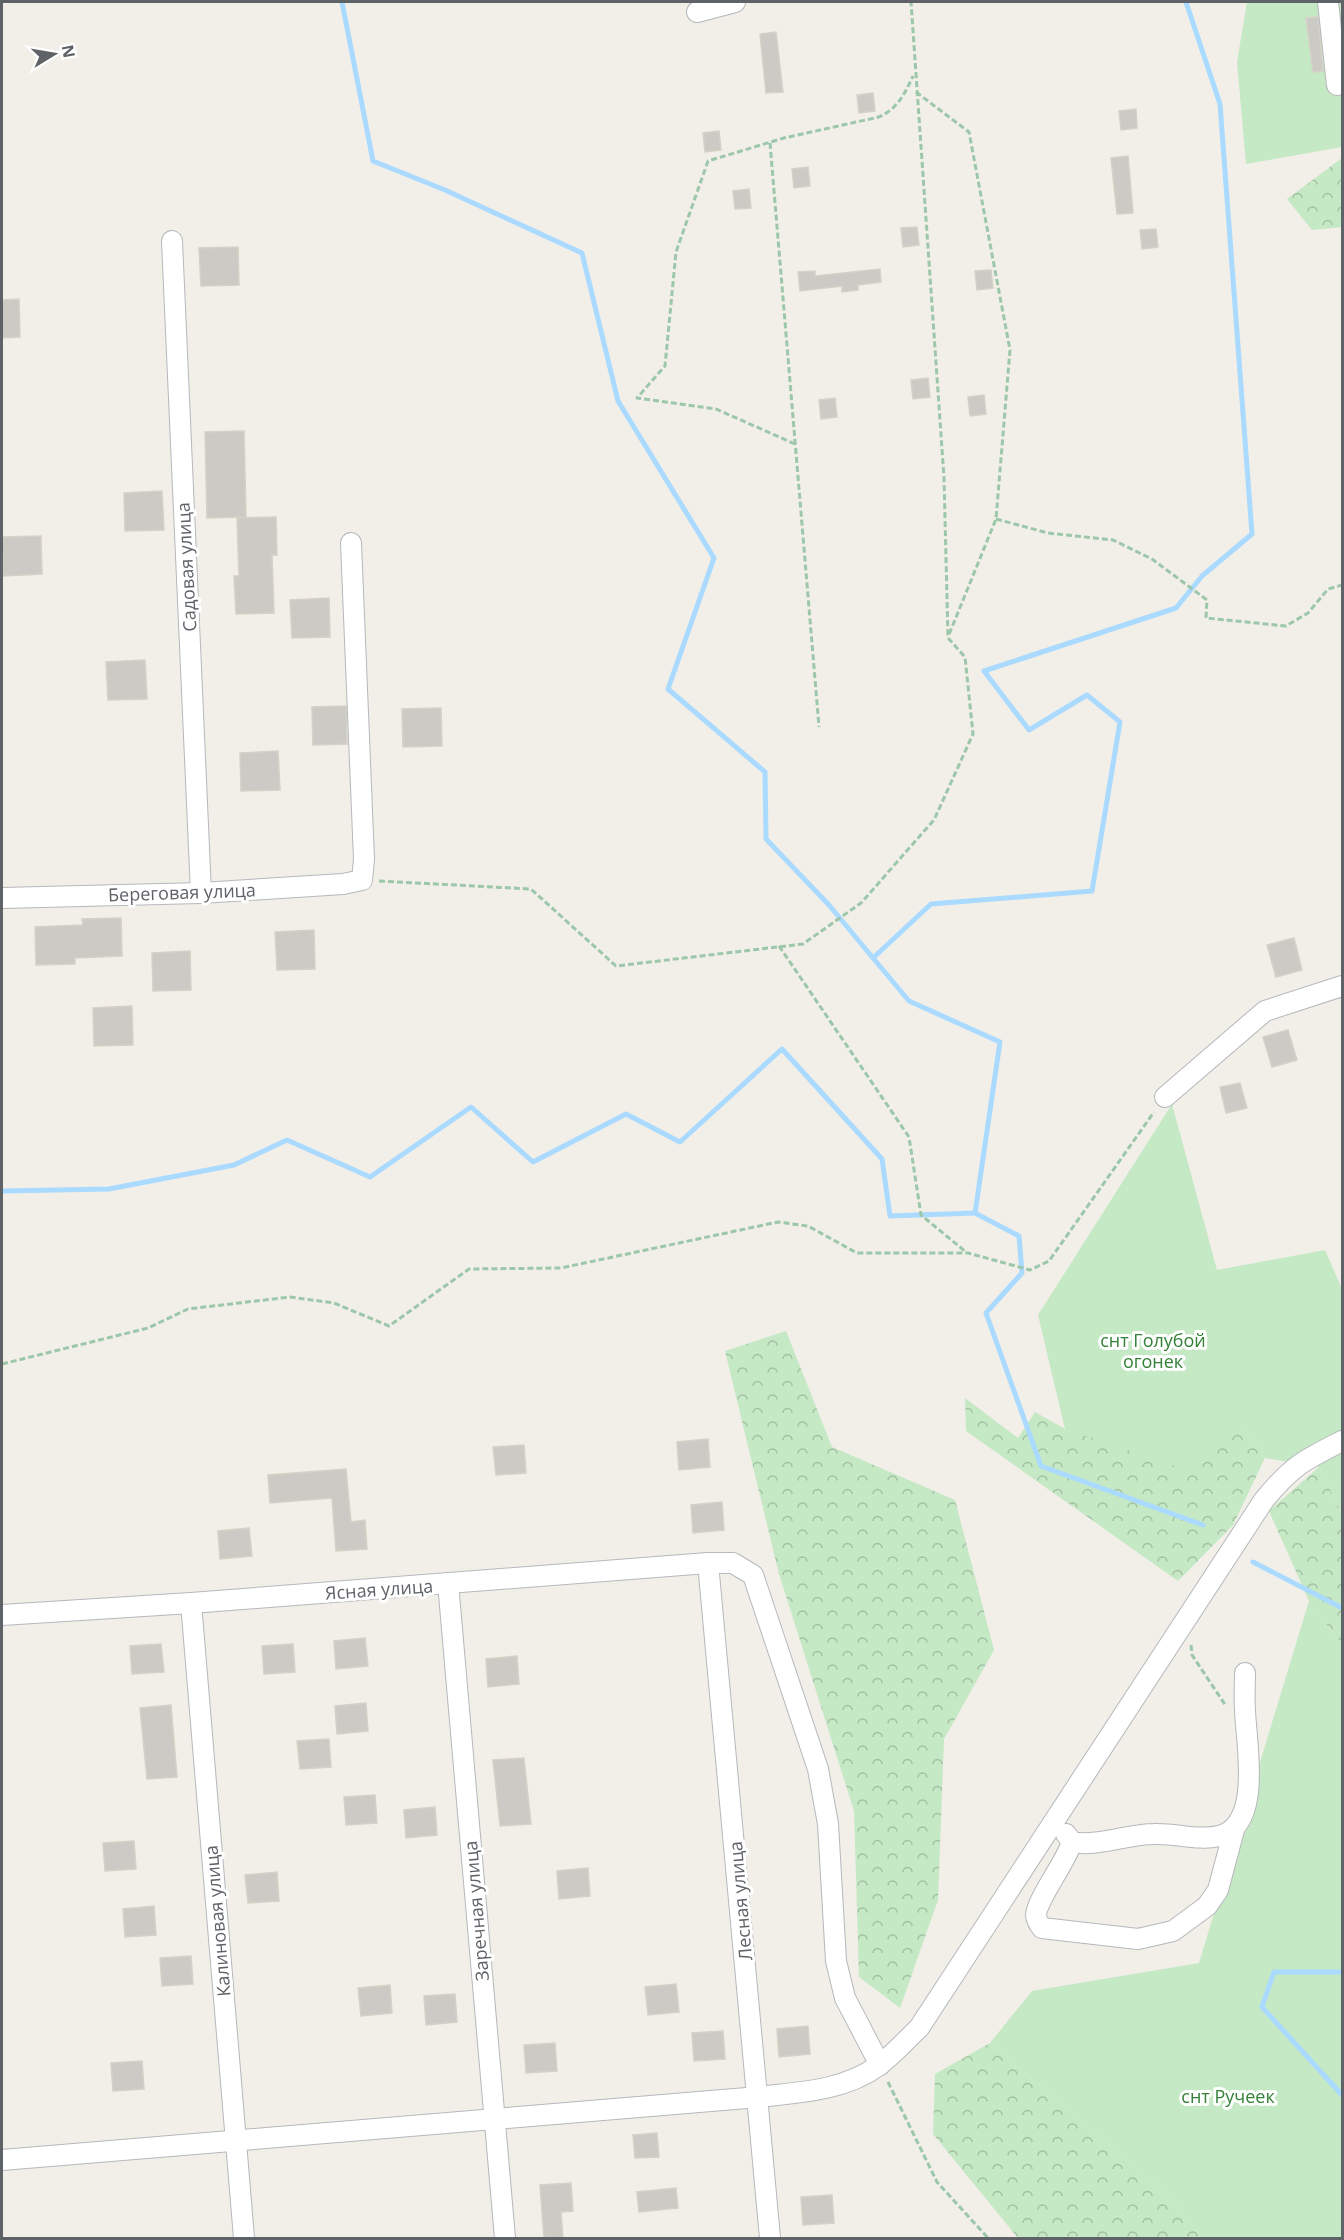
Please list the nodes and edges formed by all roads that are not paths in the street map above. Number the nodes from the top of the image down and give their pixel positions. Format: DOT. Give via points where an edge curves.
graph roads {
  1 [pos="735,2"];
  2 [pos="1328,2"];
  3 [pos="697,12"];
  4 [pos="1337,85"];
  5 [pos="172,241"];
  6 [pos="351,543"];
  7 [pos="201,893"];
  8 [pos="2,898"];
  9 [pos="1342,986"];
  10 [pos="1165,1097"];
  11 [pos="1342,1442"];
  12 [pos="708,1563"];
  13 [pos="448,1583"];
  14 [pos="191,1603"];
  15 [pos="2,1615"];
  16 [pos="1245,1673"];
  17 [pos="1055,1820"];
  18 [pos="1234,1830"];
  19 [pos="1072,1842"];
  20 [pos="880,2065"];
  21 [pos="759,2097"];
  22 [pos="494,2120"];
  23 [pos="235,2140"];
  24 [pos="2,2160"];
  25 [pos="243,2238"];
  26 [pos="505,2238"];
  27 [pos="770,2238"];
  1 -- 3 [label="street"];
  2 -- 4 [label="street"];
  5 -- 7 [label="street, Садовая улица"];
  6 -- 7 [label="street, Береговая улица" via="362,880"];
  7 -- 8 [label="street, Береговая улица"];
  9 -- 10 [label="street" via="1265,1011"];
  11 -- 17 [label="street" via="1285,1474 1264,1500"];
  12 -- 13 [label="street, Ясная улица"];
  12 -- 20 [label="street, Ясная улица" via="733,1563 753,1575 818,1769 828,1824 836,1961 845,1998"];
  12 -- 21 [label="street, Лесная улица"];
  13 -- 14 [label="street, Ясная улица"];
  13 -- 22 [label="street, Заречная улица"];
  14 -- 15 [label="street, Ясная улица"];
  14 -- 23 [label="street, Калиновая улица"];
  16 -- 18 [label="street" via="1250,1766 1246,1799"];
  17 -- 19 [label="street"];
  17 -- 20 [label="street" via="919,2028"];
  18 -- 19 [label="street" via="1203,1838 1155,1833 1086,1844"];
  18 -- 19 [label="street" via="1218,1890 1207,1906 1173,1931 1138,1939 1042,1928 1038,1923 1040,1905"];
  20 -- 21 [label="street" via="854,2080 823,2089"];
  21 -- 22 [label="street"];
  21 -- 27 [label="street, Лесная улица"];
  22 -- 23 [label="street"];
  22 -- 26 [label="street, Заречная улица"];
  23 -- 24 [label="street"];
  23 -- 25 [label="street, Калиновая улица"];
}
